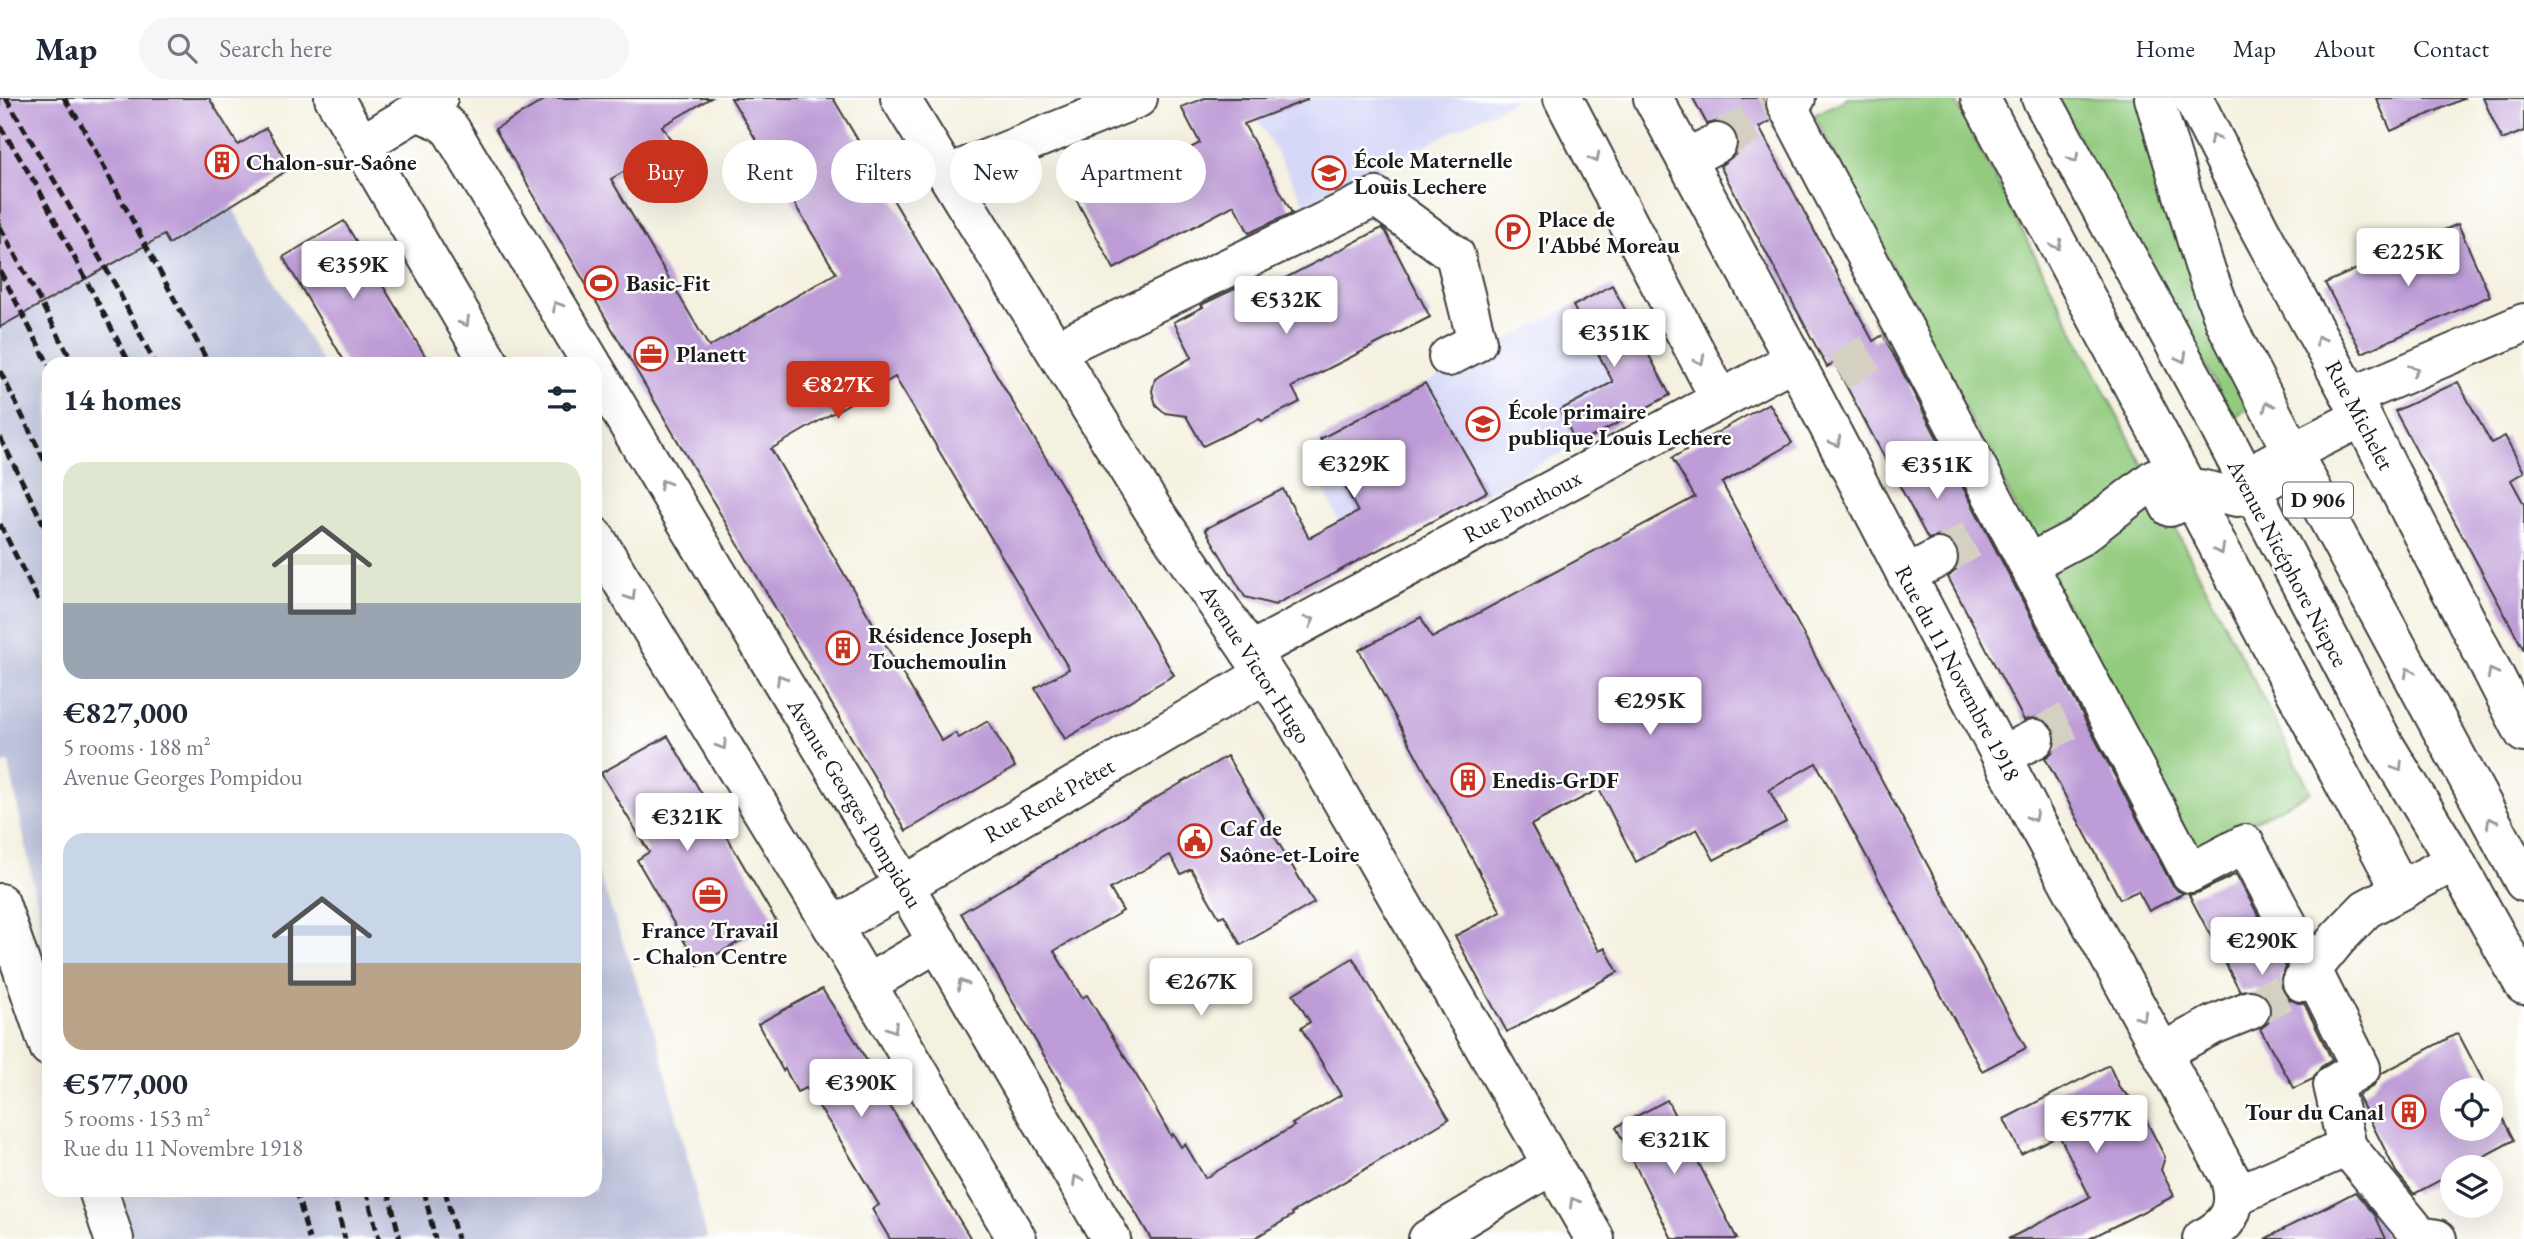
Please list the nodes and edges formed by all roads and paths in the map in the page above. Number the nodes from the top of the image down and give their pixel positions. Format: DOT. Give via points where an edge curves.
graph roads {
  1 [pos="334,98"];
  2 [pos="900,98"];
  3 [pos="1138,98"];
  4 [pos="1563,98"];
  5 [pos="1653,98"];
  6 [pos="1980,98"];
  7 [pos="2041,98"];
  8 [pos="2154,98"];
  9 [pos="2193,98"];
  10 [pos="428,105"];
  11 [pos="1784,105"];
  12 [pos="361,145"];
  13 [pos="949,174"];
  14 [pos="2524,323"];
  15 [pos="1056,349"];
  16 [pos="486,357"];
  17 [pos="588,357"];
  18 [pos="1448,357"];
  19 [pos="1814,374"];
  20 [pos="602,381"];
  21 [pos="1720,400"];
  22 [pos="2356,407"];
  23 [pos="2292,452"];
  24 [pos="2249,489"];
  25 [pos="2192,498"];
  26 [pos="602,548"];
  27 [pos="2028,564"];
  28 [pos="1257,663"];
  29 [pos="2524,733"];
  30 [pos="2035,739"];
  31 [pos="2001,756"];
  32 [pos="2455,861"];
  33 [pos="2524,882"];
  34 [pos="904,885"];
  35 [pos="2401,890"];
  36 [pos="0,903"];
  37 [pos="833,927"];
  38 [pos="938,942"];
  39 [pos="2307,976"];
  40 [pos="867,984"];
  41 [pos="2524,985"];
  42 [pos="2250,1010"];
  43 [pos="42,1026"];
  44 [pos="2162,1052"];
  45 [pos="2347,1147"];
  46 [pos="1552,1165"];
  47 [pos="2235,1196"];
  48 [pos="100,1197"];
  49 [pos="114,1239"];
  50 [pos="1017,1239"];
  51 [pos="1111,1239"];
  52 [pos="1428,1239"];
  53 [pos="1595,1239"];
  54 [pos="2202,1239"];
  55 [pos="2437,1239"];
  1 -- 12 [label="street"];
  2 -- 13 [label="street, Avenue Victor Hugo"];
  3 -- 13 [label="street"];
  4 -- 21 [label="street, one-way"];
  5 -- 19 [label="street, Rue du 11 Novembre 1918" via="1701,151"];
  6 -- 25 [label="street, one-way"];
  7 -- 24 [label="street, Avenue Nicéphore Niepce / D 906, one-way"];
  23 -- 8 [label="street, D 906, one-way" via="2225,322"];
  22 -- 9 [label="street, Rue Michelet, one-way"];
  10 -- 12 [label="street"];
  17 -- 10 [label="street, one-way" via="451,130"];
  11 -- 27 [label="street" via="1998,525"];
  12 -- 16 [label="street, one-way"];
  13 -- 15 [label="street, Avenue Victor Hugo"];
  22 -- 14 [label="street, one-way"];
  15 -- 18 [label="street" via="1376,197 1455,255 1477,342"];
  15 -- 28 [label="street, Avenue Victor Hugo" via="1152,508"];
  19 -- 21 [label="street, Rue Ponthoux"];
  19 -- 31 [label="street, Rue du 11 Novembre 1918, one-way" via="1922,566"];
  34 -- 20 [label="street, Avenue Georges Pompidou, one-way"];
  28 -- 21 [label="street, Rue Ponthoux, one-way"];
  22 -- 23 [label="street"];
  29 -- 22 [label="street, Rue Michelet, one-way"];
  23 -- 24 [label="street" via="2269,464 2275,475"];
  33 -- 23 [label="street, D 906, one-way"];
  24 -- 25 [label="street" via="2237,497 2200,489"];
  24 -- 32 [label="street, Avenue Nicéphore Niepce / D 906, one-way" via="2384,744"];
  25 -- 27 [label="street" via="2170,507 2155,478 2079,537"];
  25 -- 35 [label="street, one-way"];
  26 -- 37 [label="street, one-way"];
  27 -- 39 [label="street" via="2095,707 2190,873 2245,844"];
  28 -- 34 [label="street, Rue René Prêtet"];
  28 -- 46 [label="street, Avenue Victor Hugo" via="1292,714"];
  30 -- 31 [label="street"];
  31 -- 44 [label="street, Rue du 11 Novembre 1918, one-way"];
  32 -- 35 [label="street"];
  32 -- 41 [label="street, Avenue Nicéphore Niepce / D 906"];
  34 -- 37 [label="street, Rue René Prêtet"];
  34 -- 38 [label="street, Avenue Georges Pompidou"];
  35 -- 39 [label="street" via="2366,909"];
  36 -- 43 [label="street"];
  37 -- 40 [label="street"];
  38 -- 40 [label="street"];
  51 -- 38 [label="street, Avenue Georges Pompidou, one-way"];
  39 -- 45 [label="street" via="2361,1068 2333,1085"];
  40 -- 50 [label="street, one-way"];
  42 -- 44 [label="street"];
  44 -- 47 [label="street, Rue du 11 Novembre 1918"];
  45 -- 47 [label="street"];
  45 -- 55 [label="street" via="2420,1236"];
  46 -- 52 [label="street"];
  53 -- 46 [label="street, Avenue Victor Hugo, one-way"];
  47 -- 54 [label="street" via="2230,1216"];
  48 -- 49 [label="street"];
}
